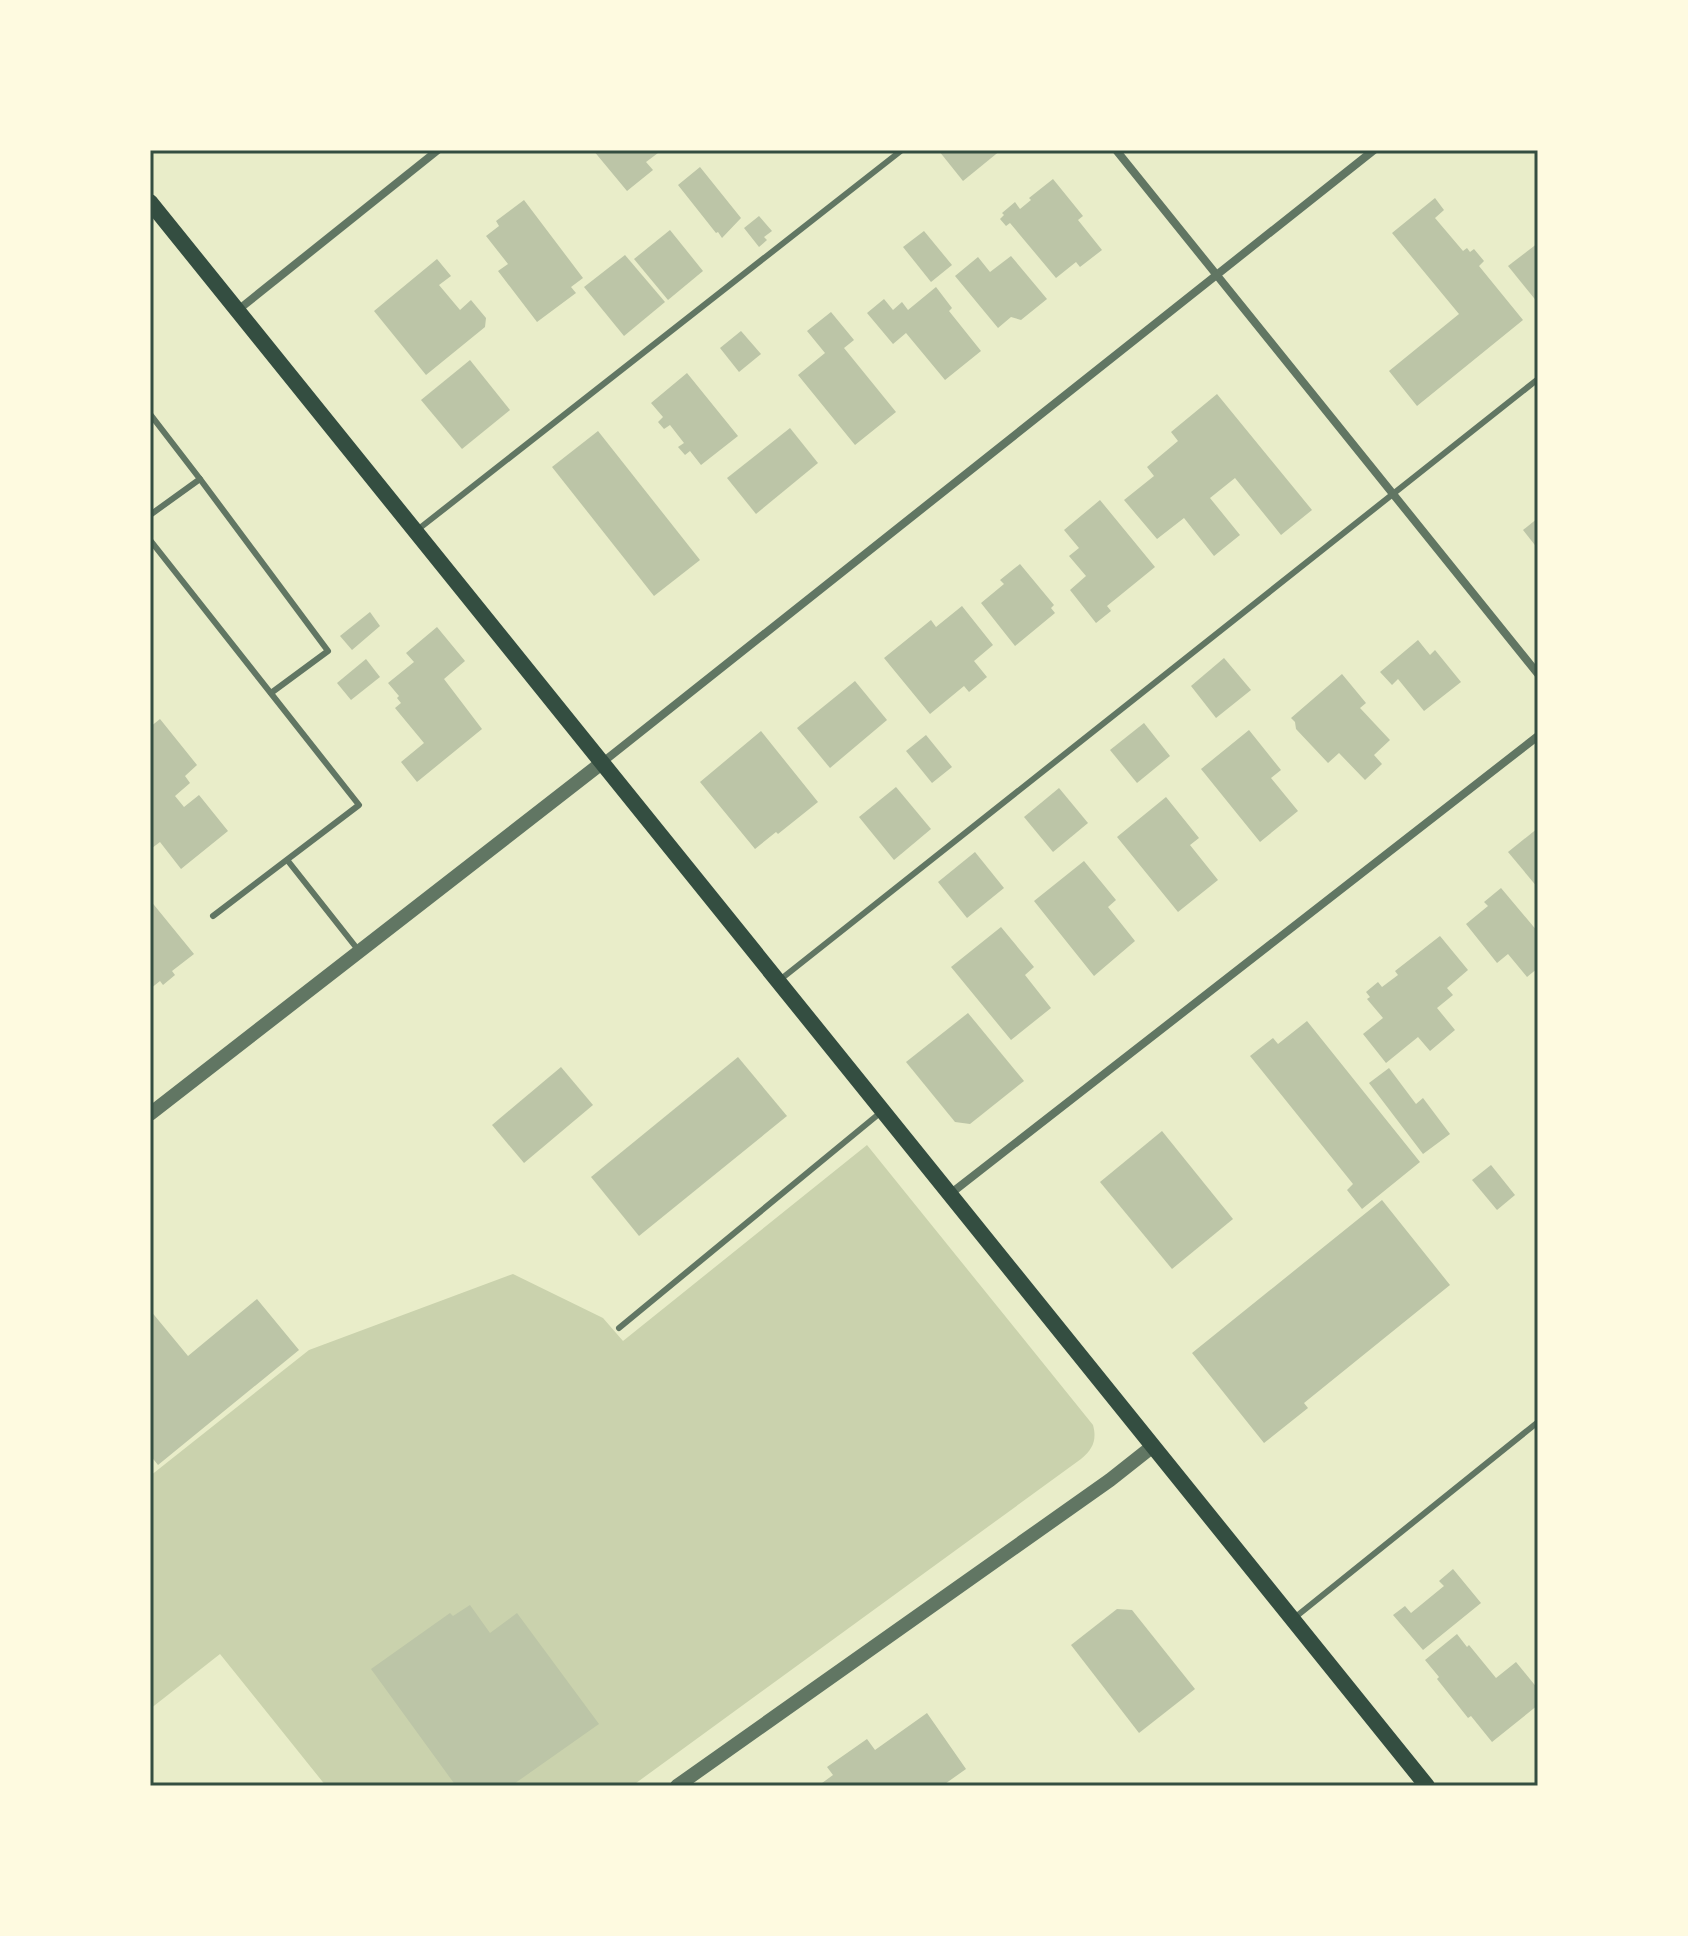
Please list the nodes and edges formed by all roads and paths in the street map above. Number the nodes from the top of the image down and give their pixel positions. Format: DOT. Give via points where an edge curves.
graph roads {
  1 [pos="438,150"];
  2 [pos="902,150"];
  3 [pos="1116,150"];
  4 [pos="1374,150"];
  5 [pos="150,202"];
  6 [pos="1217,276"];
  7 [pos="237,311"];
  8 [pos="1538,379"];
  9 [pos="150,414"];
  10 [pos="200,479"];
  11 [pos="1393,494"];
  12 [pos="150,515"];
  13 [pos="416,531"];
  14 [pos="150,540"];
  15 [pos="1538,674"];
  16 [pos="271,693"];
  17 [pos="1538,736"];
  18 [pos="603,762"];
  19 [pos="288,861"];
  20 [pos="213,916"];
  21 [pos="359,951"];
  22 [pos="778,981"];
  23 [pos="883,1111"];
  24 [pos="150,1114"];
  25 [pos="950,1194"];
  26 [pos="619,1328"];
  27 [pos="1538,1422"];
  28 [pos="1153,1446"];
  29 [pos="1293,1619"];
  30 [pos="677,1786"];
  31 [pos="1427,1786"];
  1 -- 7 [label="street"];
  2 -- 13 [label="lane"];
  3 -- 6 [label="street"];
  4 -- 6 [label="street"];
  5 -- 7 [label="main road"];
  6 -- 11 [label="street"];
  6 -- 18 [label="street"];
  7 -- 13 [label="main road"];
  8 -- 11 [label="lane"];
  9 -- 10 [label="lane"];
  10 -- 12 [label="lane"];
  10 -- 16 [label="lane" via="328,651"];
  11 -- 15 [label="street"];
  11 -- 22 [label="lane"];
  13 -- 18 [label="main road"];
  14 -- 16 [label="lane"];
  16 -- 19 [label="lane" via="359,805"];
  17 -- 25 [label="street"];
  18 -- 21 [label="street"];
  18 -- 22 [label="main road"];
  19 -- 20 [label="lane"];
  19 -- 21 [label="lane"];
  21 -- 24 [label="street"];
  22 -- 23 [label="main road"];
  23 -- 25 [label="main road"];
  23 -- 26 [label="lane"];
  25 -- 28 [label="main road"];
  27 -- 29 [label="lane"];
  28 -- 29 [label="main road"];
  28 -- 30 [label="street"];
  29 -- 31 [label="main road"];
}
